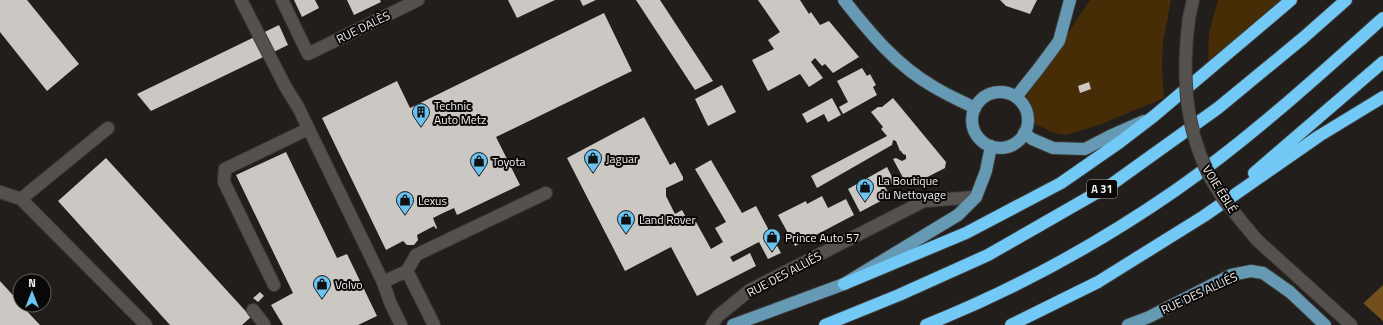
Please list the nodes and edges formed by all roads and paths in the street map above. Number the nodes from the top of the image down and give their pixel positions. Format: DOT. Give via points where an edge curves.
graph roads {
  1 [pos="242,0"];
  2 [pos="282,0"];
  3 [pos="418,0"];
  4 [pos="844,0"];
  5 [pos="1070,0"];
  6 [pos="1194,0"];
  7 [pos="1291,0"];
  8 [pos="1346,0"];
  9 [pos="1383,18"];
  10 [pos="1383,62"];
  11 [pos="1016,97"];
  12 [pos="1383,97"];
  13 [pos="975,108"];
  14 [pos="1154,116"];
  15 [pos="108,128"];
  16 [pos="308,128"];
  17 [pos="1024,133"];
  18 [pos="991,146"];
  19 [pos="0,192"];
  20 [pos="546,194"];
  21 [pos="976,197"];
  22 [pos="21,199"];
  23 [pos="1204,216"];
  24 [pos="407,271"];
  25 [pos="383,282"];
  26 [pos="274,284"];
  27 [pos="844,284"];
  28 [pos="253,310"];
  29 [pos="146,325"];
  30 [pos="263,325"];
  31 [pos="401,325"];
  32 [pos="434,325"];
  33 [pos="712,325"];
  34 [pos="733,325"];
  35 [pos="826,325"];
  36 [pos="926,325"];
  37 [pos="1011,325"];
  38 [pos="1128,325"];
  39 [pos="1325,325"];
  40 [pos="1351,325"];
  1 -- 16 [label="street"];
  2 -- 3 [label="street, RUE DALÈS" via="308,54"];
  4 -- 13 [label="main road" via="883,47 903,65 932,87"];
  5 -- 11 [label="main road" via="1059,41"];
  6 -- 40 [label="street, VOIE ÉBLÉ, bridge" via="1189,18 1184,74 1195,141 1208,174 1224,200 1257,240"];
  7 -- 14 [label="highway"];
  8 -- 35 [label="highway, A 31" via="1218,108 1112,184 988,255"];
  9 -- 36 [label="highway" via="1245,138 1176,190 1093,243 1015,286"];
  10 -- 23 [label="highway"];
  11 -- 13 [label="main road" via="998,92 980,100"];
  11 -- 17 [label="main road" via="1026,110 1028,118"];
  12 -- 23 [label="highway" via="1319,136"];
  13 -- 18 [label="main road" via="972,115 974,131"];
  14 -- 17 [label="main road" via="1085,150 1053,148"];
  14 -- 27 [label="highway" via="1061,183 966,233"];
  15 -- 22 [label="street"];
  16 -- 25 [label="street"];
  16 -- 26 [label="street" via="225,169 224,182"];
  17 -- 18 [label="main road" via="1016,142 1006,147"];
  18 -- 21 [label="main road, RUE DES ALLIÉS" via="986,171"];
  19 -- 22 [label="street"];
  20 -- 24 [label="street" via="416,254"];
  21 -- 27 [label="main road, RUE DES ALLIÉS" via="958,215"];
  21 -- 33 [label="street, RUE DES ALLIÉS" via="924,202 750,290 718,316"];
  22 -- 29 [label="street"];
  23 -- 37 [label="highway" via="1098,282"];
  24 -- 25 [label="street"];
  24 -- 32 [label="street"];
  25 -- 31 [label="street"];
  27 -- 34 [label="main road, RUE DES ALLIÉS"];
  28 -- 30 [label="street"];
  38 -- 39 [label="main road, RUE DES ALLIÉS" via="1231,275 1251,271 1263,273 1290,292"];
}
